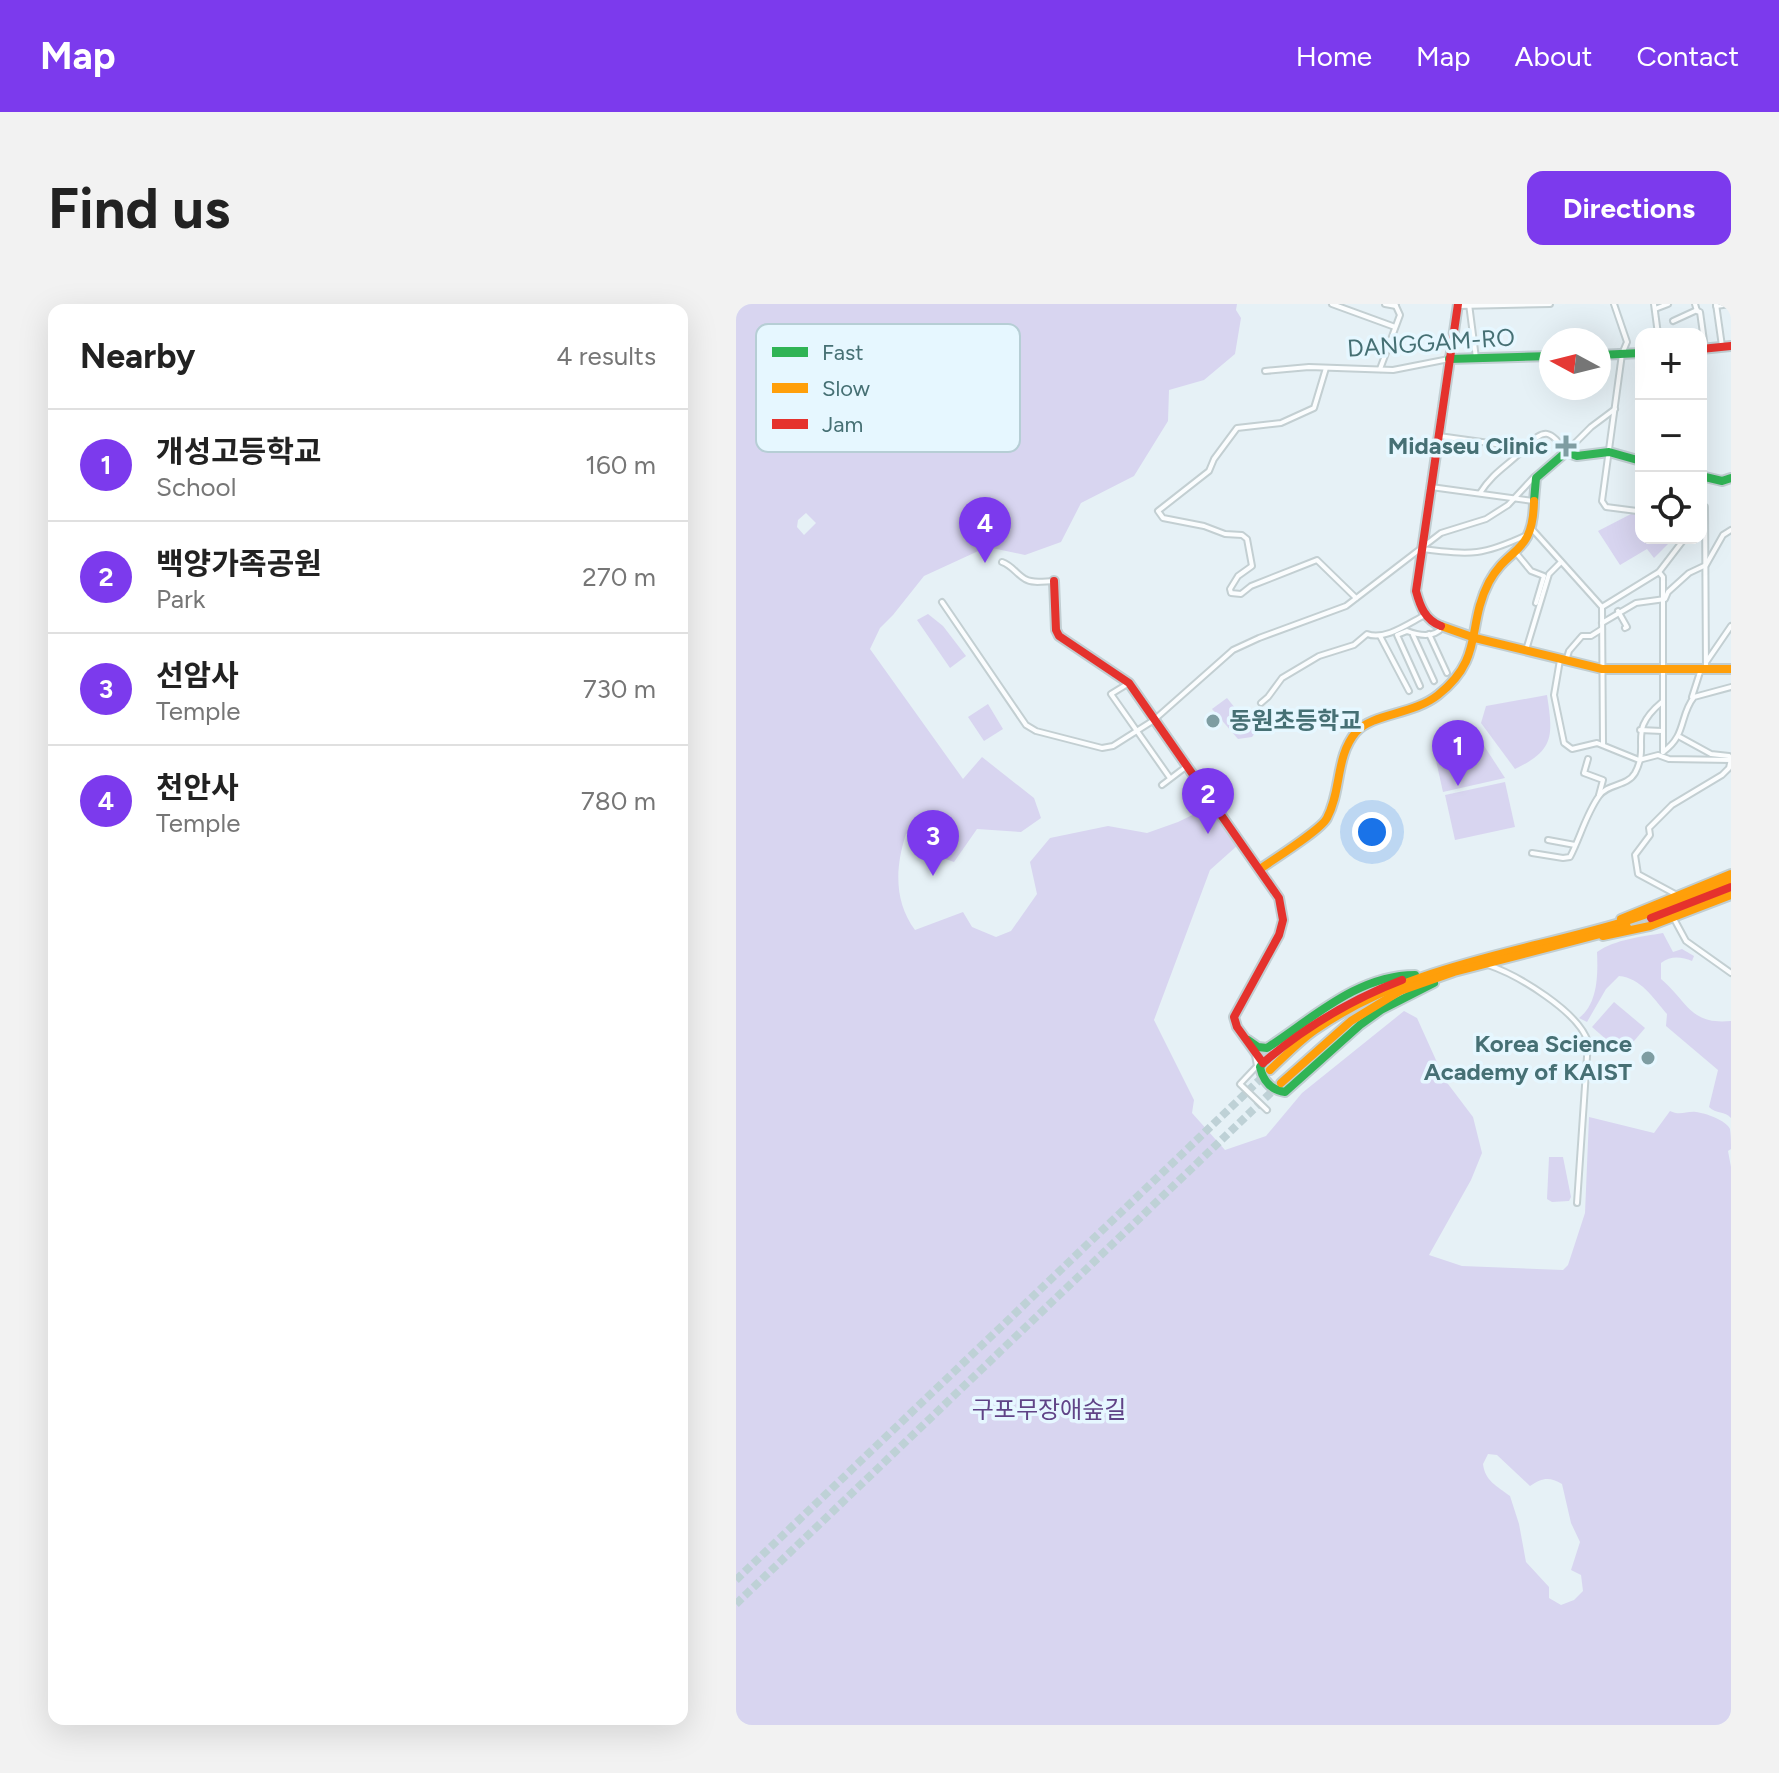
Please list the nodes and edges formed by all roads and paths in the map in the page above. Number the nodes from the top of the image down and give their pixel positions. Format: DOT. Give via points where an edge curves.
graph roads {
  1 [pos="1332,304"];
  2 [pos="1385,304"];
  3 [pos="1540,304"];
  4 [pos="1550,304"];
  5 [pos="1614,304"];
  6 [pos="1668,304"];
  7 [pos="1730,304"];
  8 [pos="1396,305"];
  9 [pos="1458,305"];
  10 [pos="1716,305"];
  11 [pos="1468,306"];
  12 [pos="1654,307"];
  13 [pos="1696,307"];
  14 [pos="1673,321"];
  15 [pos="1395,327"];
  16 [pos="1657,328"];
  17 [pos="1701,328"];
  18 [pos="1726,346"];
  19 [pos="1635,353"];
  20 [pos="1611,354"];
  21 [pos="1622,354"];
  22 [pos="1539,356"];
  23 [pos="1476,358"];
  24 [pos="1449,359"];
  25 [pos="1326,368"];
  26 [pos="1379,370"];
  27 [pos="1265,371"];
  28 [pos="1617,408"];
  29 [pos="1439,436"];
  30 [pos="1525,448"];
  31 [pos="1566,452"];
  32 [pos="1609,452"];
  33 [pos="1635,459"];
  34 [pos="1534,477"];
  35 [pos="1707,477"];
  36 [pos="1731,478"];
  37 [pos="1431,487"];
  38 [pos="1480,493"];
  39 [pos="1515,498"];
  40 [pos="1533,501"];
  41 [pos="1635,511"];
  42 [pos="1731,530"];
  43 [pos="1530,531"];
  44 [pos="1680,544"];
  45 [pos="1705,544"];
  46 [pos="1422,549"];
  47 [pos="1517,554"];
  48 [pos="1002,562"];
  49 [pos="1561,562"];
  50 [pos="1705,566"];
  51 [pos="1659,572"];
  52 [pos="1054,581"];
  53 [pos="1356,598"];
  54 [pos="1663,600"];
  55 [pos="942,602"];
  56 [pos="1536,603"];
  57 [pos="1602,607"];
  58 [pos="1618,611"];
  59 [pos="1425,615"];
  60 [pos="1602,626"];
  61 [pos="1731,626"];
  62 [pos="1443,627"];
  63 [pos="1625,628"];
  64 [pos="1412,633"];
  65 [pos="1429,634"];
  66 [pos="1380,636"];
  67 [pos="1475,638"];
  68 [pos="1526,650"];
  69 [pos="1563,660"];
  70 [pos="1704,667"];
  71 [pos="1602,669"];
  72 [pos="1662,669"];
  73 [pos="1731,669"];
  74 [pos="1447,673"];
  75 [pos="1434,681"];
  76 [pos="1129,683"];
  77 [pos="1420,686"];
  78 [pos="1731,687"];
  79 [pos="1409,691"];
  80 [pos="1692,699"];
  81 [pos="1662,702"];
  82 [pos="1261,703"];
  83 [pos="1154,720"];
  84 [pos="1640,730"];
  85 [pos="1663,731"];
  86 [pos="1137,732"];
  87 [pos="1679,737"];
  88 [pos="1603,745"];
  89 [pos="1660,754"];
  90 [pos="1588,759"];
  91 [pos="1731,759"];
  92 [pos="1639,760"];
  93 [pos="1187,766"];
  94 [pos="1170,778"];
  95 [pos="1162,785"];
  96 [pos="1598,797"];
  97 [pos="1548,840"];
  98 [pos="1575,845"];
  99 [pos="1532,853"];
  100 [pos="1260,869"];
  101 [pos="1731,874"];
  102 [pos="1731,881"];
  103 [pos="1731,887"];
  104 [pos="1677,895"];
  105 [pos="1731,895"];
  106 [pos="1673,917"];
  107 [pos="1597,933"];
  108 [pos="1506,956"];
  109 [pos="1486,964"];
  110 [pos="1445,967"];
  111 [pos="1454,972"];
  112 [pos="1731,973"];
  113 [pos="1415,975"];
  114 [pos="1243,1037"];
  115 [pos="1254,1052"];
  116 [pos="1266,1066"];
  117 [pos="1281,1083"];
  118 [pos="1267,1110"];
  119 [pos="1577,1203"];
  1 -- 15 [label="street"];
  2 -- 8 [label="street"];
  3 -- 4 [label="street"];
  3 -- 11 [label="street"];
  5 -- 21 [label="street" via="1627,339"];
  6 -- 12 [label="street"];
  7 -- 10 [label="street"];
  8 -- 15 [label="street" via="1400,315"];
  9 -- 11 [label="street"];
  9 -- 24 [label="main road"];
  10 -- 18 [label="street"];
  11 -- 23 [label="street"];
  12 -- 16 [label="street"];
  13 -- 14 [label="street"];
  13 -- 17 [label="street"];
  15 -- 26 [label="street"];
  19 -- 21 [label="main road"];
  20 -- 21 [label="main road"];
  21 -- 28 [label="street"];
  22 -- 23 [label="main road, DANGGAM-RO"];
  23 -- 24 [label="main road, DANGGAM-RO"];
  24 -- 26 [label="street, DANGGAM-RO"];
  24 -- 29 [label="main road"];
  25 -- 26 [label="street, DANGGAM-RO"];
  25 -- 27 [label="street, DANGGAM-RO"];
  25 -- 53 [label="street" via="1314,408 1281,423 1237,428 1209,471 1158,511 1163,518 1247,539 1252,566 1233,581 1231,593 1241,594 1317,560"];
  28 -- 31 [label="street"];
  28 -- 32 [label="street"];
  29 -- 30 [label="street"];
  29 -- 37 [label="main road"];
  30 -- 31 [label="street" via="1546,433"];
  30 -- 38 [label="street" via="1492,475"];
  31 -- 32 [label="main road"];
  31 -- 34 [label="main road"];
  32 -- 33 [label="main road"];
  32 -- 41 [label="street" via="1603,504"];
  34 -- 39 [label="street"];
  34 -- 40 [label="main road"];
  35 -- 36 [label="main road"];
  37 -- 38 [label="street"];
  37 -- 46 [label="main road"];
  38 -- 39 [label="street"];
  39 -- 40 [label="street"];
  39 -- 46 [label="street" via="1486,519 1441,533"];
  40 -- 43 [label="main road"];
  42 -- 50 [label="street"];
  43 -- 46 [label="street" via="1498,548 1472,554"];
  43 -- 47 [label="main road"];
  43 -- 49 [label="street"];
  44 -- 51 [label="street"];
  45 -- 50 [label="street"];
  46 -- 53 [label="street"];
  46 -- 59 [label="main road" via="1416,591"];
  47 -- 56 [label="street" via="1544,577"];
  47 -- 67 [label="main road" via="1489,582"];
  48 -- 52 [label="street" via="1024,579"];
  49 -- 57 [label="street"];
  49 -- 68 [label="street" via="1549,574"];
  50 -- 54 [label="street" via="1689,573"];
  50 -- 70 [label="street"];
  51 -- 54 [label="street"];
  51 -- 57 [label="street"];
  52 -- 76 [label="main road" via="1059,636"];
  53 -- 83 [label="street" via="1329,614 1237,648"];
  54 -- 58 [label="street" via="1645,600"];
  54 -- 72 [label="street"];
  55 -- 86 [label="street" via="1026,725 1102,748"];
  57 -- 60 [label="street"];
  58 -- 60 [label="street"];
  58 -- 63 [label="street"];
  59 -- 62 [label="main road"];
  59 -- 66 [label="street"];
  60 -- 69 [label="street" via="1591,636 1582,636"];
  60 -- 71 [label="street"];
  61 -- 70 [label="street"];
  62 -- 65 [label="street"];
  62 -- 67 [label="main road"];
  64 -- 65 [label="street"];
  64 -- 75 [label="street"];
  64 -- 77 [label="street" via="1397,635"];
  65 -- 74 [label="street"];
  66 -- 79 [label="street"];
  66 -- 82 [label="street" via="1367,634 1354,645 1319,656 1282,678"];
  67 -- 68 [label="main road"];
  67 -- 100 [label="main road" via="1464,668 1427,702 1369,722 1357,732 1339,762 1326,821"];
  68 -- 69 [label="main road"];
  69 -- 71 [label="main road"];
  69 -- 88 [label="street" via="1554,695 1564,743 1572,749"];
  70 -- 72 [label="main road"];
  70 -- 73 [label="main road"];
  70 -- 80 [label="street"];
  71 -- 72 [label="main road"];
  71 -- 88 [label="street"];
  72 -- 81 [label="street"];
  76 -- 83 [label="main road"];
  76 -- 86 [label="street" via="1111,694"];
  78 -- 80 [label="street"];
  80 -- 87 [label="street"];
  81 -- 84 [label="street"];
  81 -- 85 [label="street"];
  83 -- 86 [label="street"];
  83 -- 93 [label="main road"];
  84 -- 85 [label="street"];
  84 -- 92 [label="street"];
  85 -- 89 [label="street"];
  86 -- 94 [label="street"];
  87 -- 89 [label="street"];
  87 -- 91 [label="street"];
  88 -- 92 [label="street"];
  89 -- 91 [label="street"];
  89 -- 92 [label="street"];
  90 -- 96 [label="street" via="1584,773 1603,780"];
  91 -- 104 [label="street" via="1722,775 1672,805 1649,828 1634,860 1638,874"];
  92 -- 96 [label="street" via="1630,780"];
  93 -- 94 [label="street"];
  93 -- 100 [label="main road"];
  94 -- 95 [label="street"];
  96 -- 98 [label="street"];
  97 -- 98 [label="street"];
  98 -- 99 [label="street" via="1566,858"];
  100 -- 114 [label="main road" via="1279,898 1282,925 1235,1013"];
  101 -- 104 [label="main road"];
  102 -- 107 [label="main road"];
  103 -- 107 [label="main road"];
  104 -- 107 [label="main road"];
  105 -- 106 [label="main road"];
  106 -- 107 [label="main road" via="1627,932"];
  106 -- 112 [label="street" via="1686,941"];
  107 -- 108 [label="main road"];
  108 -- 109 [label="main road"];
  108 -- 110 [label="main road"];
  109 -- 111 [label="main road"];
  109 -- 119 [label="street" via="1525,981 1585,1033"];
  110 -- 113 [label="main road"];
  110 -- 116 [label="main road" via="1356,1005"];
  111 -- 116 [label="main road" via="1381,1010 1285,1092 1262,1078 1260,1067"];
  111 -- 117 [label="main road" via="1373,1006"];
  113 -- 114 [label="main road" via="1386,977 1353,992 1267,1048"];
  113 -- 116 [label="main road" via="1335,1010 1285,1043"];
  114 -- 115 [label="main road"];
  115 -- 116 [label="main road"];
  115 -- 118 [label="street" via="1257,1066 1240,1084"];
}
